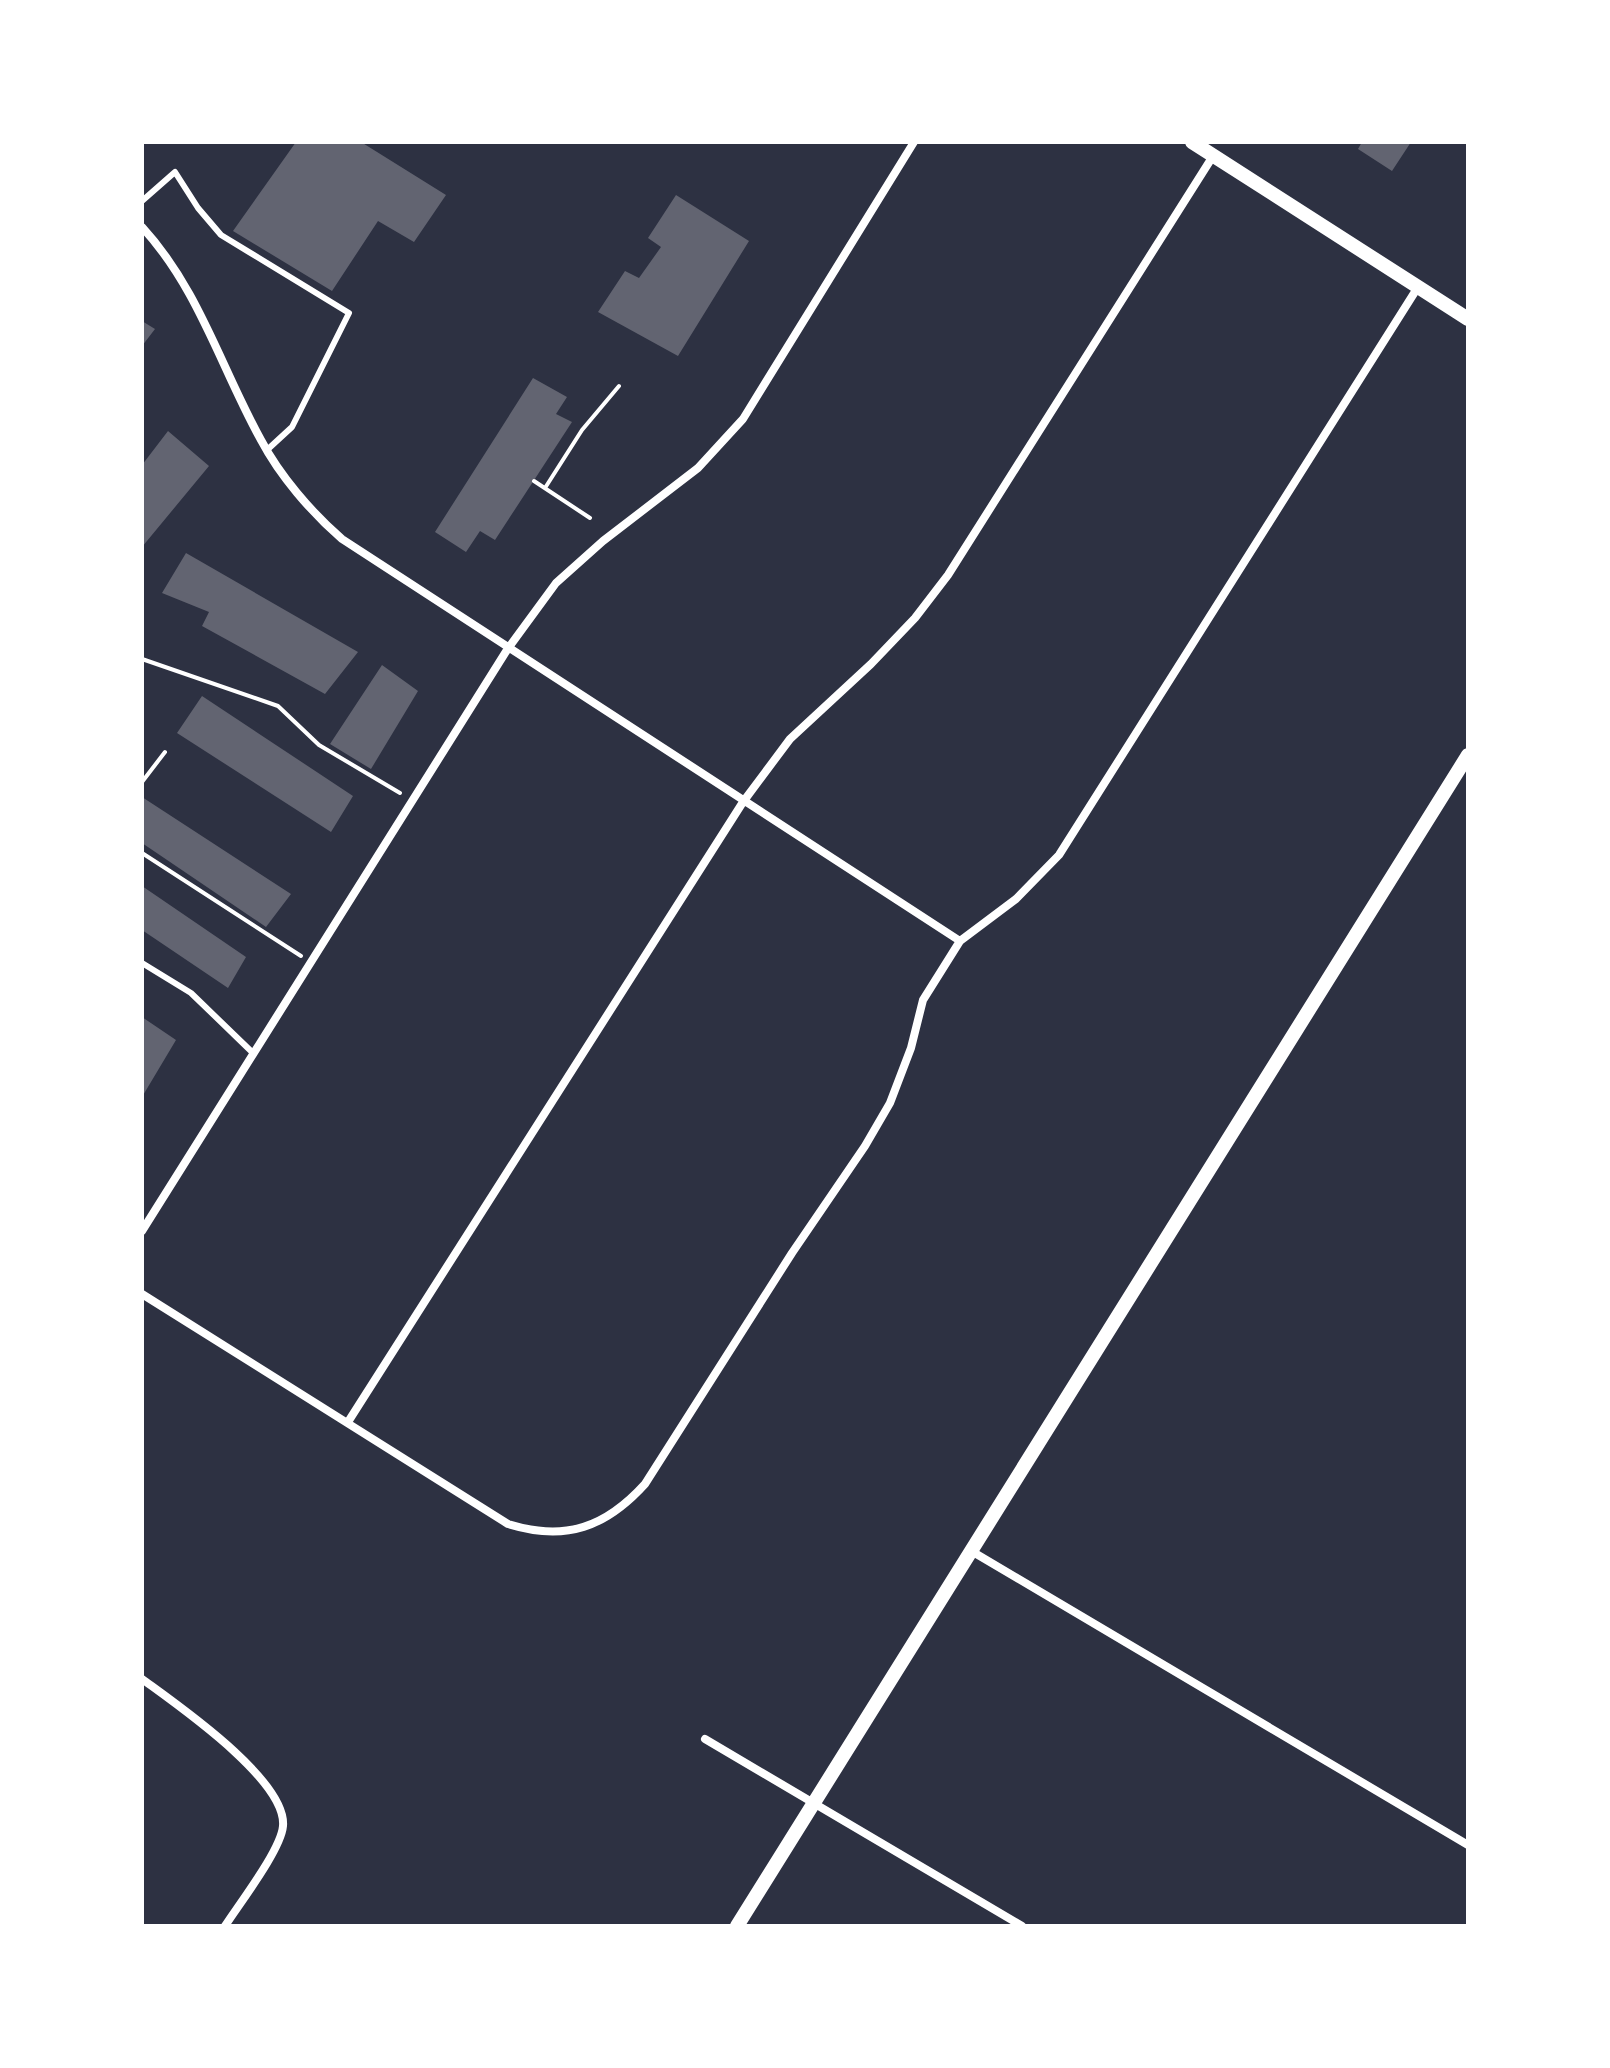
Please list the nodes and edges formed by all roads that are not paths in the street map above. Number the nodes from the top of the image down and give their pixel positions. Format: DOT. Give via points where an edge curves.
graph roads {
  1 [pos="914,142"];
  2 [pos="1192,142"];
  3 [pos="1213,156"];
  4 [pos="142,201"];
  5 [pos="142,227"];
  6 [pos="1418,287"];
  7 [pos="1468,319"];
  8 [pos="267,450"];
  9 [pos="507,650"];
  10 [pos="1468,755"];
  11 [pos="743,802"];
  12 [pos="960,941"];
  13 [pos="142,963"];
  14 [pos="253,1053"];
  15 [pos="142,1231"];
  16 [pos="142,1294"];
  17 [pos="348,1422"];
  18 [pos="973,1552"];
  19 [pos="142,1679"];
  20 [pos="705,1739"];
  21 [pos="815,1804"];
  22 [pos="1468,1845"];
  23 [pos="225,1926"];
  24 [pos="737,1926"];
  25 [pos="1022,1926"];
  1 -- 9 [label="street" via="743,419 698,468 556,583"];
  2 -- 3 [label="street"];
  3 -- 6 [label="street"];
  3 -- 11 [label="street" via="948,575 871,664 790,739"];
  4 -- 8 [label="lane" via="175,172 221,235 349,313 292,427"];
  5 -- 8 [label="street" via="185,281"];
  6 -- 7 [label="street"];
  6 -- 12 [label="street" via="1059,855 1016,899"];
  8 -- 9 [label="street" via="342,539"];
  9 -- 11 [label="street"];
  9 -- 14 [label="street"];
  10 -- 18 [label="street"];
  11 -- 12 [label="street"];
  11 -- 17 [label="street"];
  12 -- 17 [label="street" via="923,1000 890,1103 865,1146 645,1484 622,1509 599,1524 532,1532 481,1508"];
  13 -- 14 [label="lane" via="191,993"];
  14 -- 15 [label="street"];
  16 -- 17 [label="street"];
  18 -- 21 [label="street"];
  18 -- 22 [label="street"];
  19 -- 23 [label="street" via="194,1716 276,1800 283,1825 268,1860"];
  20 -- 21 [label="street"];
  21 -- 24 [label="street"];
  21 -- 25 [label="street"];
}
